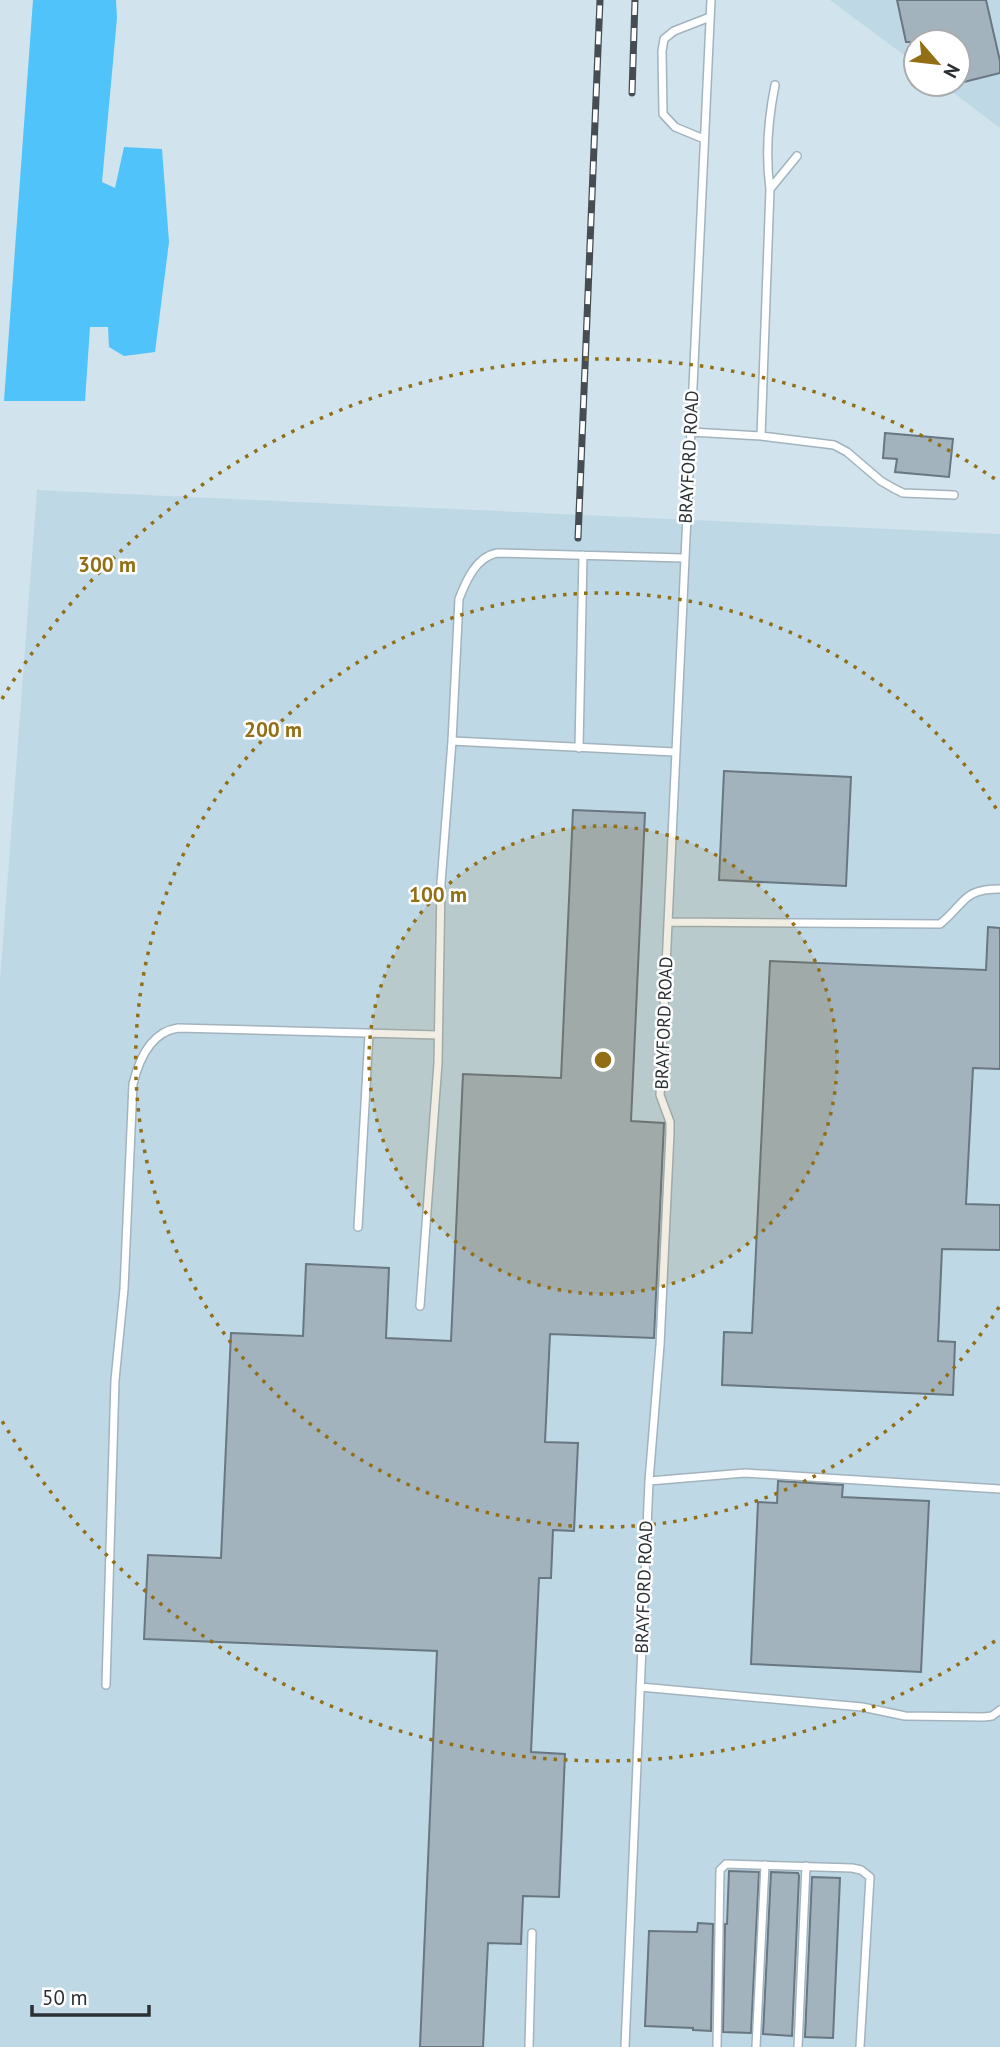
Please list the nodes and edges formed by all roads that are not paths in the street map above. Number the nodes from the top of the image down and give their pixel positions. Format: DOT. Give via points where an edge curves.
graph roads {
  1 [pos="711,0"];
  2 [pos="710,17"];
  3 [pos="775,85"];
  4 [pos="704,139"];
  5 [pos="797,156"];
  6 [pos="770,189"];
  7 [pos="691,432"];
  8 [pos="761,436"];
  9 [pos="954,495"];
  10 [pos="583,555"];
  11 [pos="684,558"];
  12 [pos="452,741"];
  13 [pos="579,748"];
  14 [pos="674,752"];
  15 [pos="1000,889"];
  16 [pos="668,922"];
  17 [pos="369,1034"];
  18 [pos="438,1035"];
  19 [pos="358,1227"];
  20 [pos="420,1306"];
  21 [pos="649,1481"];
  22 [pos="1000,1489"];
  23 [pos="106,1685"];
  24 [pos="640,1687"];
  25 [pos="1000,1710"];
  26 [pos="765,1865"];
  27 [pos="806,1866"];
  28 [pos="532,1933"];
  29 [pos="528,2047"];
  30 [pos="625,2047"];
  31 [pos="717,2047"];
  32 [pos="756,2047"];
  33 [pos="798,2047"];
  34 [pos="860,2047"];
  1 -- 2 [label="lane, BRAYFORD ROAD"];
  2 -- 4 [label="lane, BRAYFORD ROAD"];
  2 -- 4 [label="lane" via="674,31 664,39 662,51 663,114 675,127"];
  3 -- 6 [label="lane" via="766,162"];
  4 -- 7 [label="lane, BRAYFORD ROAD"];
  5 -- 6 [label="lane"];
  6 -- 8 [label="lane"];
  7 -- 8 [label="lane"];
  7 -- 11 [label="lane, BRAYFORD ROAD"];
  8 -- 9 [label="lane" via="834,445 904,493"];
  10 -- 11 [label="lane"];
  10 -- 12 [label="lane" via="497,553 488,555 470,575 459,599"];
  10 -- 13 [label="lane"];
  11 -- 14 [label="lane, BRAYFORD ROAD"];
  12 -- 13 [label="lane"];
  12 -- 18 [label="lane" via="441,883"];
  13 -- 14 [label="lane"];
  14 -- 16 [label="lane, BRAYFORD ROAD"];
  15 -- 16 [label="lane" via="971,893 940,924"];
  16 -- 21 [label="lane, BRAYFORD ROAD" via="660,1096 670,1133"];
  17 -- 18 [label="lane"];
  17 -- 19 [label="lane"];
  17 -- 23 [label="lane" via="178,1028 153,1041 136,1070 115,1380"];
  18 -- 20 [label="lane"];
  21 -- 22 [label="lane" via="745,1473"];
  21 -- 24 [label="lane, BRAYFORD ROAD"];
  24 -- 25 [label="lane" via="862,1707 905,1716 985,1717"];
  24 -- 30 [label="lane, BRAYFORD ROAD"];
  26 -- 27 [label="lane"];
  26 -- 31 [label="lane" via="726,1864 720,1870"];
  26 -- 32 [label="lane"];
  27 -- 33 [label="lane"];
  27 -- 34 [label="lane" via="852,1868 870,1877"];
  28 -- 29 [label="lane"];
}
